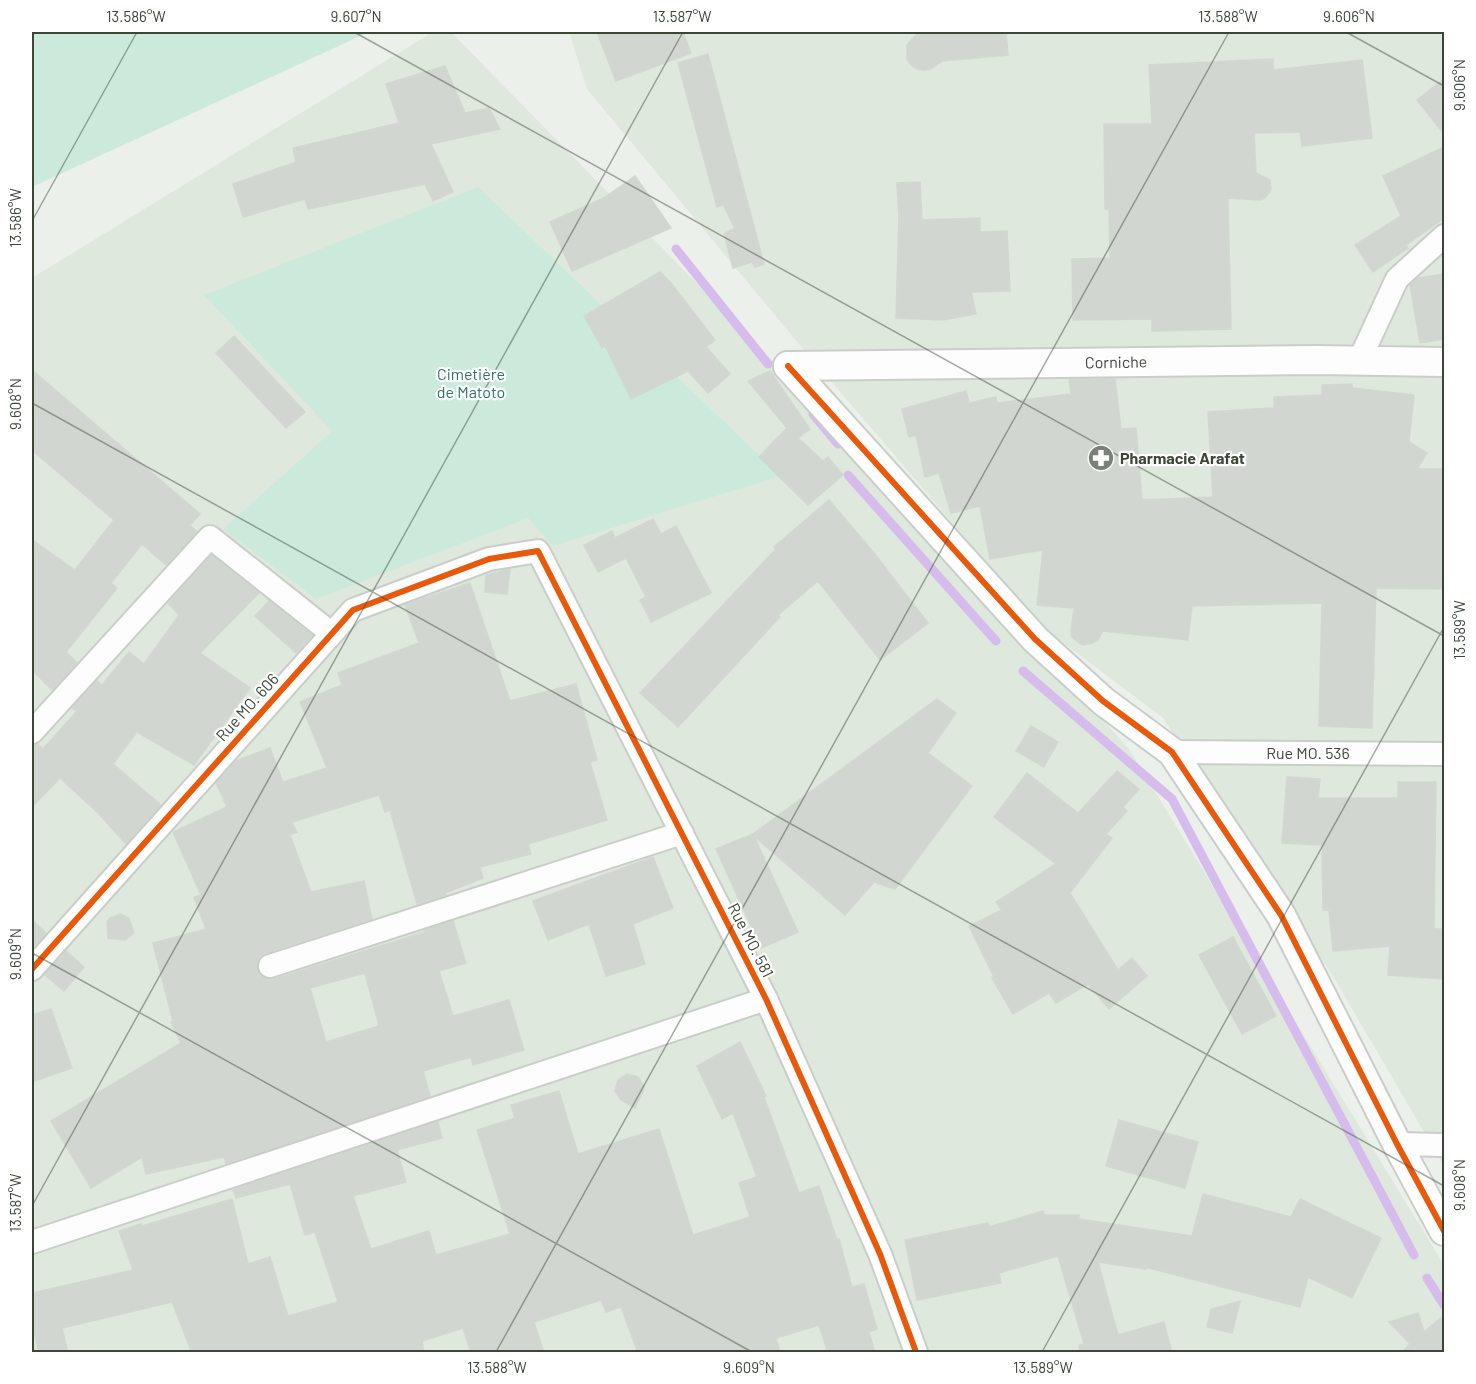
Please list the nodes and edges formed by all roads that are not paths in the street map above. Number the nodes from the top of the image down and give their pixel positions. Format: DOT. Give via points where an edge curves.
graph roads {
  1 [pos="1444,236"];
  2 [pos="1359,360"];
  3 [pos="1444,362"];
  4 [pos="538,551"];
  5 [pos="332,633"];
  6 [pos="32,732"];
  7 [pos="1172,752"];
  8 [pos="1444,754"];
  9 [pos="682,833"];
  10 [pos="270,966"];
  11 [pos="32,969"];
  12 [pos="766,999"];
  13 [pos="1397,1144"];
  14 [pos="1444,1144"];
  15 [pos="1444,1231"];
  16 [pos="32,1242"];
  17 [pos="916,1353"];
  1 -- 2 [label="street" via="1397,279"];
  2 -- 3 [label="street, Corniche"];
  2 -- 7 [label="street, Corniche" via="788,366 1035,639 1103,701"];
  4 -- 5 [label="street, Rue MO. 606" via="489,559 353,610"];
  4 -- 9 [label="street, Rue MO. 581"];
  5 -- 6 [label="street" via="210,537"];
  5 -- 11 [label="street, Rue MO. 606"];
  7 -- 8 [label="street, Rue MO. 536"];
  7 -- 13 [label="street" via="1281,915"];
  9 -- 10 [label="street"];
  9 -- 12 [label="street, Rue MO. 581"];
  12 -- 16 [label="street"];
  12 -- 17 [label="street, Rue MO. 581" via="880,1254"];
  13 -- 14 [label="street"];
  13 -- 15 [label="street"];
}
